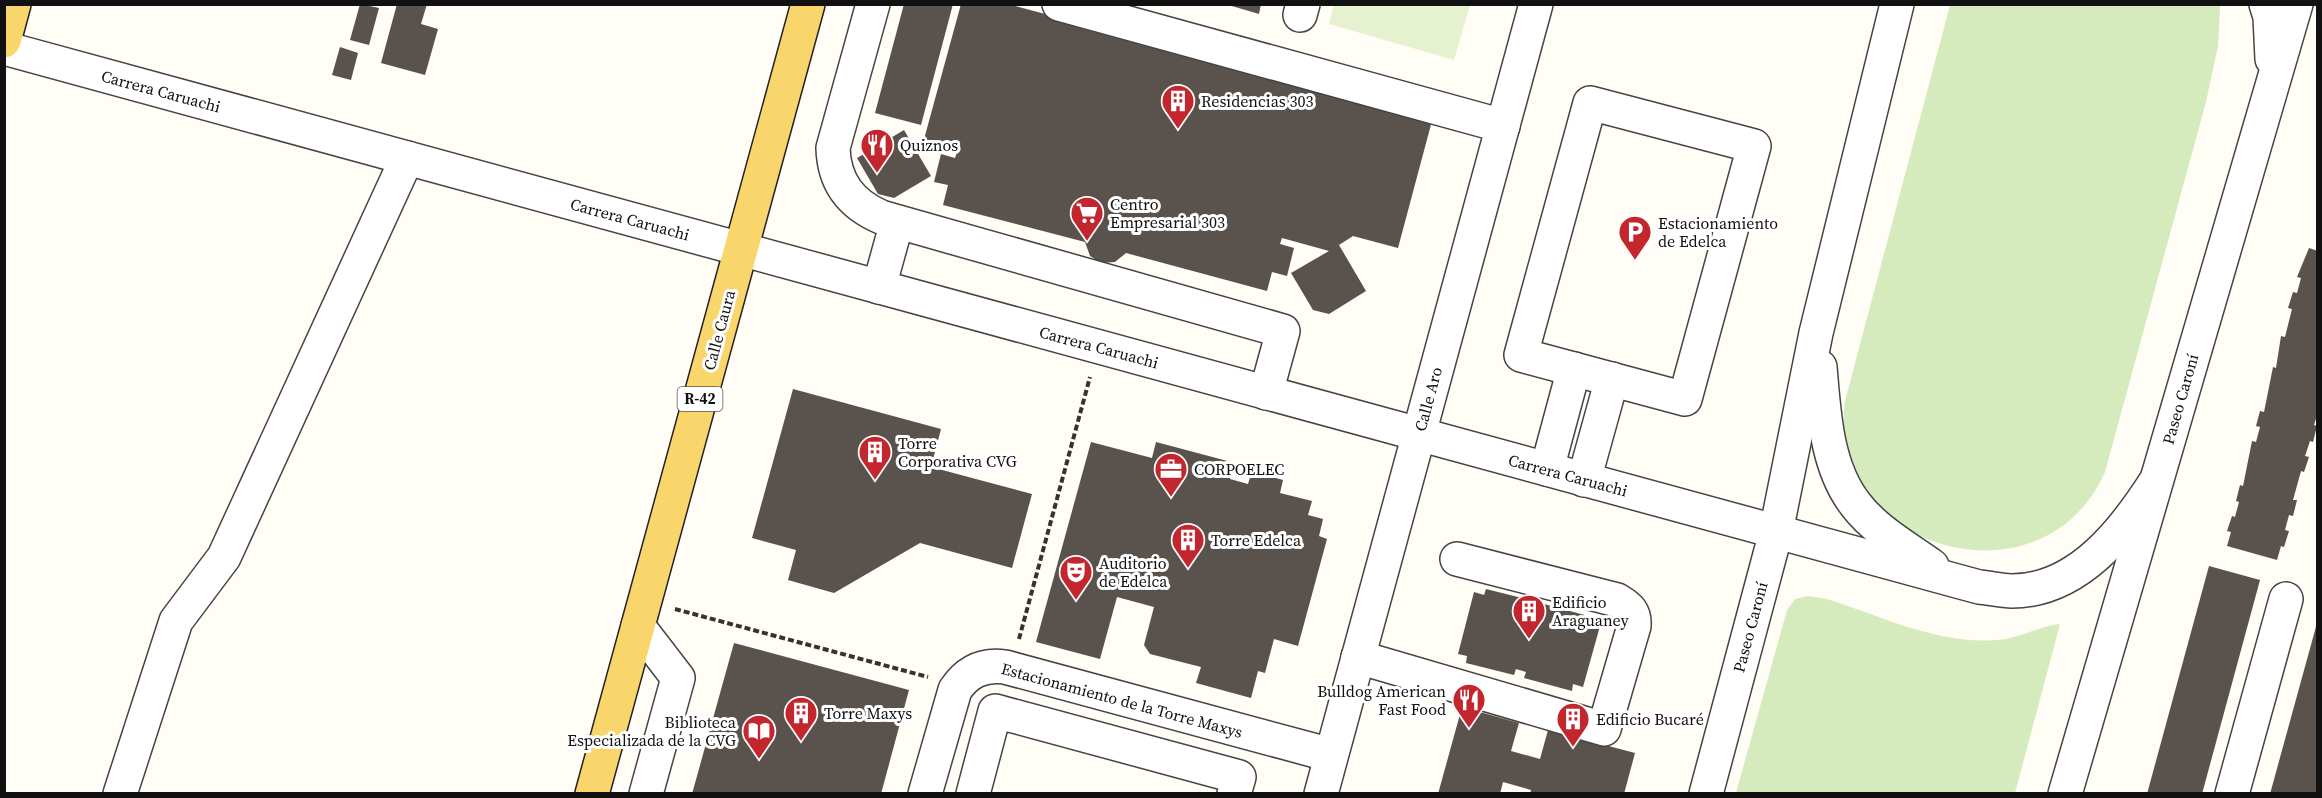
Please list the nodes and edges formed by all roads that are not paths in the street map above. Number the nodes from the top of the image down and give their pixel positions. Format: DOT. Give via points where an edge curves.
graph roads {
  1 [pos="14,4"];
  2 [pos="808,4"];
  3 [pos="873,4"];
  4 [pos="1059,4"];
  5 [pos="1536,4"];
  6 [pos="1897,4"];
  7 [pos="1916,4"];
  8 [pos="2266,4"];
  9 [pos="2296,4"];
  10 [pos="4,41"];
  11 [pos="4,48"];
  12 [pos="1884,56"];
  13 [pos="2274,79"];
  14 [pos="1503,126"];
  15 [pos="407,158"];
  16 [pos="897,222"];
  17 [pos="741,249"];
  18 [pos="879,287"];
  19 [pos="1816,333"];
  20 [pos="1574,369"];
  21 [pos="1612,380"];
  22 [pos="1266,393"];
  23 [pos="1419,434"];
  24 [pos="1547,469"];
  25 [pos="1584,480"];
  26 [pos="2157,481"];
  27 [pos="1776,532"];
  28 [pos="1457,559"];
  29 [pos="1949,578"];
  30 [pos="2286,599"];
  31 [pos="642,613"];
  32 [pos="1358,657"];
  33 [pos="1331,755"];
  34 [pos="120,794"];
  35 [pos="592,794"];
  36 [pos="646,794"];
  37 [pos="925,794"];
  38 [pos="973,794"];
  39 [pos="1234,794"];
  40 [pos="1321,794"];
  41 [pos="1706,794"];
  42 [pos="2065,794"];
  43 [pos="2232,794"];
  1 -- 10 [label="main road"];
  2 -- 17 [label="main road, Calle Caura / R-42"];
  3 -- 16 [label="street" via="836,132 833,163 839,180 858,205"];
  4 -- 14 [label="street"];
  5 -- 14 [label="street, Calle Aro"];
  6 -- 12 [label="street, Paseo Caroní"];
  7 -- 12 [label="street"];
  8 -- 13 [label="street"];
  9 -- 13 [label="street, Paseo Caroní"];
  11 -- 15 [label="street, Carrera Caruachi"];
  12 -- 19 [label="street, Paseo Caroní"];
  13 -- 26 [label="street, Paseo Caroní"];
  14 -- 23 [label="street, Calle Aro"];
  15 -- 17 [label="street, Carrera Caruachi"];
  15 -- 34 [label="street" via="224,557 176,621"];
  16 -- 18 [label="street"];
  16 -- 22 [label="street" via="1284,332"];
  17 -- 18 [label="street, Carrera Caruachi"];
  17 -- 31 [label="main road, Calle Caura / R-42"];
  18 -- 22 [label="street, Carrera Caruachi"];
  19 -- 27 [label="street, Paseo Caroní"];
  19 -- 29 [label="street" via="1826,427 1842,480 1856,505 1882,529"];
  20 -- 21 [label="street"];
  20 -- 21 [label="street" via="1521,355 1590,102 1754,146 1685,399"];
  20 -- 24 [label="street"];
  21 -- 25 [label="street"];
  22 -- 23 [label="street, Carrera Caruachi"];
  23 -- 24 [label="street, Carrera Caruachi"];
  23 -- 32 [label="street, Calle Aro"];
  24 -- 25 [label="street, Carrera Caruachi"];
  25 -- 27 [label="street, Carrera Caruachi"];
  26 -- 29 [label="street, Carrera Caruachi" via="2107,547 2073,572 2043,586 2012,591"];
  26 -- 42 [label="street, Paseo Caroní"];
  27 -- 29 [label="street, Carrera Caruachi"];
  27 -- 41 [label="street, Paseo Caroní"];
  28 -- 32 [label="street" via="1617,600 1631,610 1634,626 1604,729"];
  30 -- 43 [label="street"];
  31 -- 35 [label="main road, Calle Caura / R-42"];
  31 -- 36 [label="street" via="678,678"];
  32 -- 33 [label="street, Calle Aro"];
  33 -- 37 [label="street, Estacionamiento de la Torre Maxys" via="997,666 980,668 965,677 955,690"];
  33 -- 40 [label="street, Calle Aro"];
  38 -- 39 [label="street" via="995,711 1239,777"];
}
